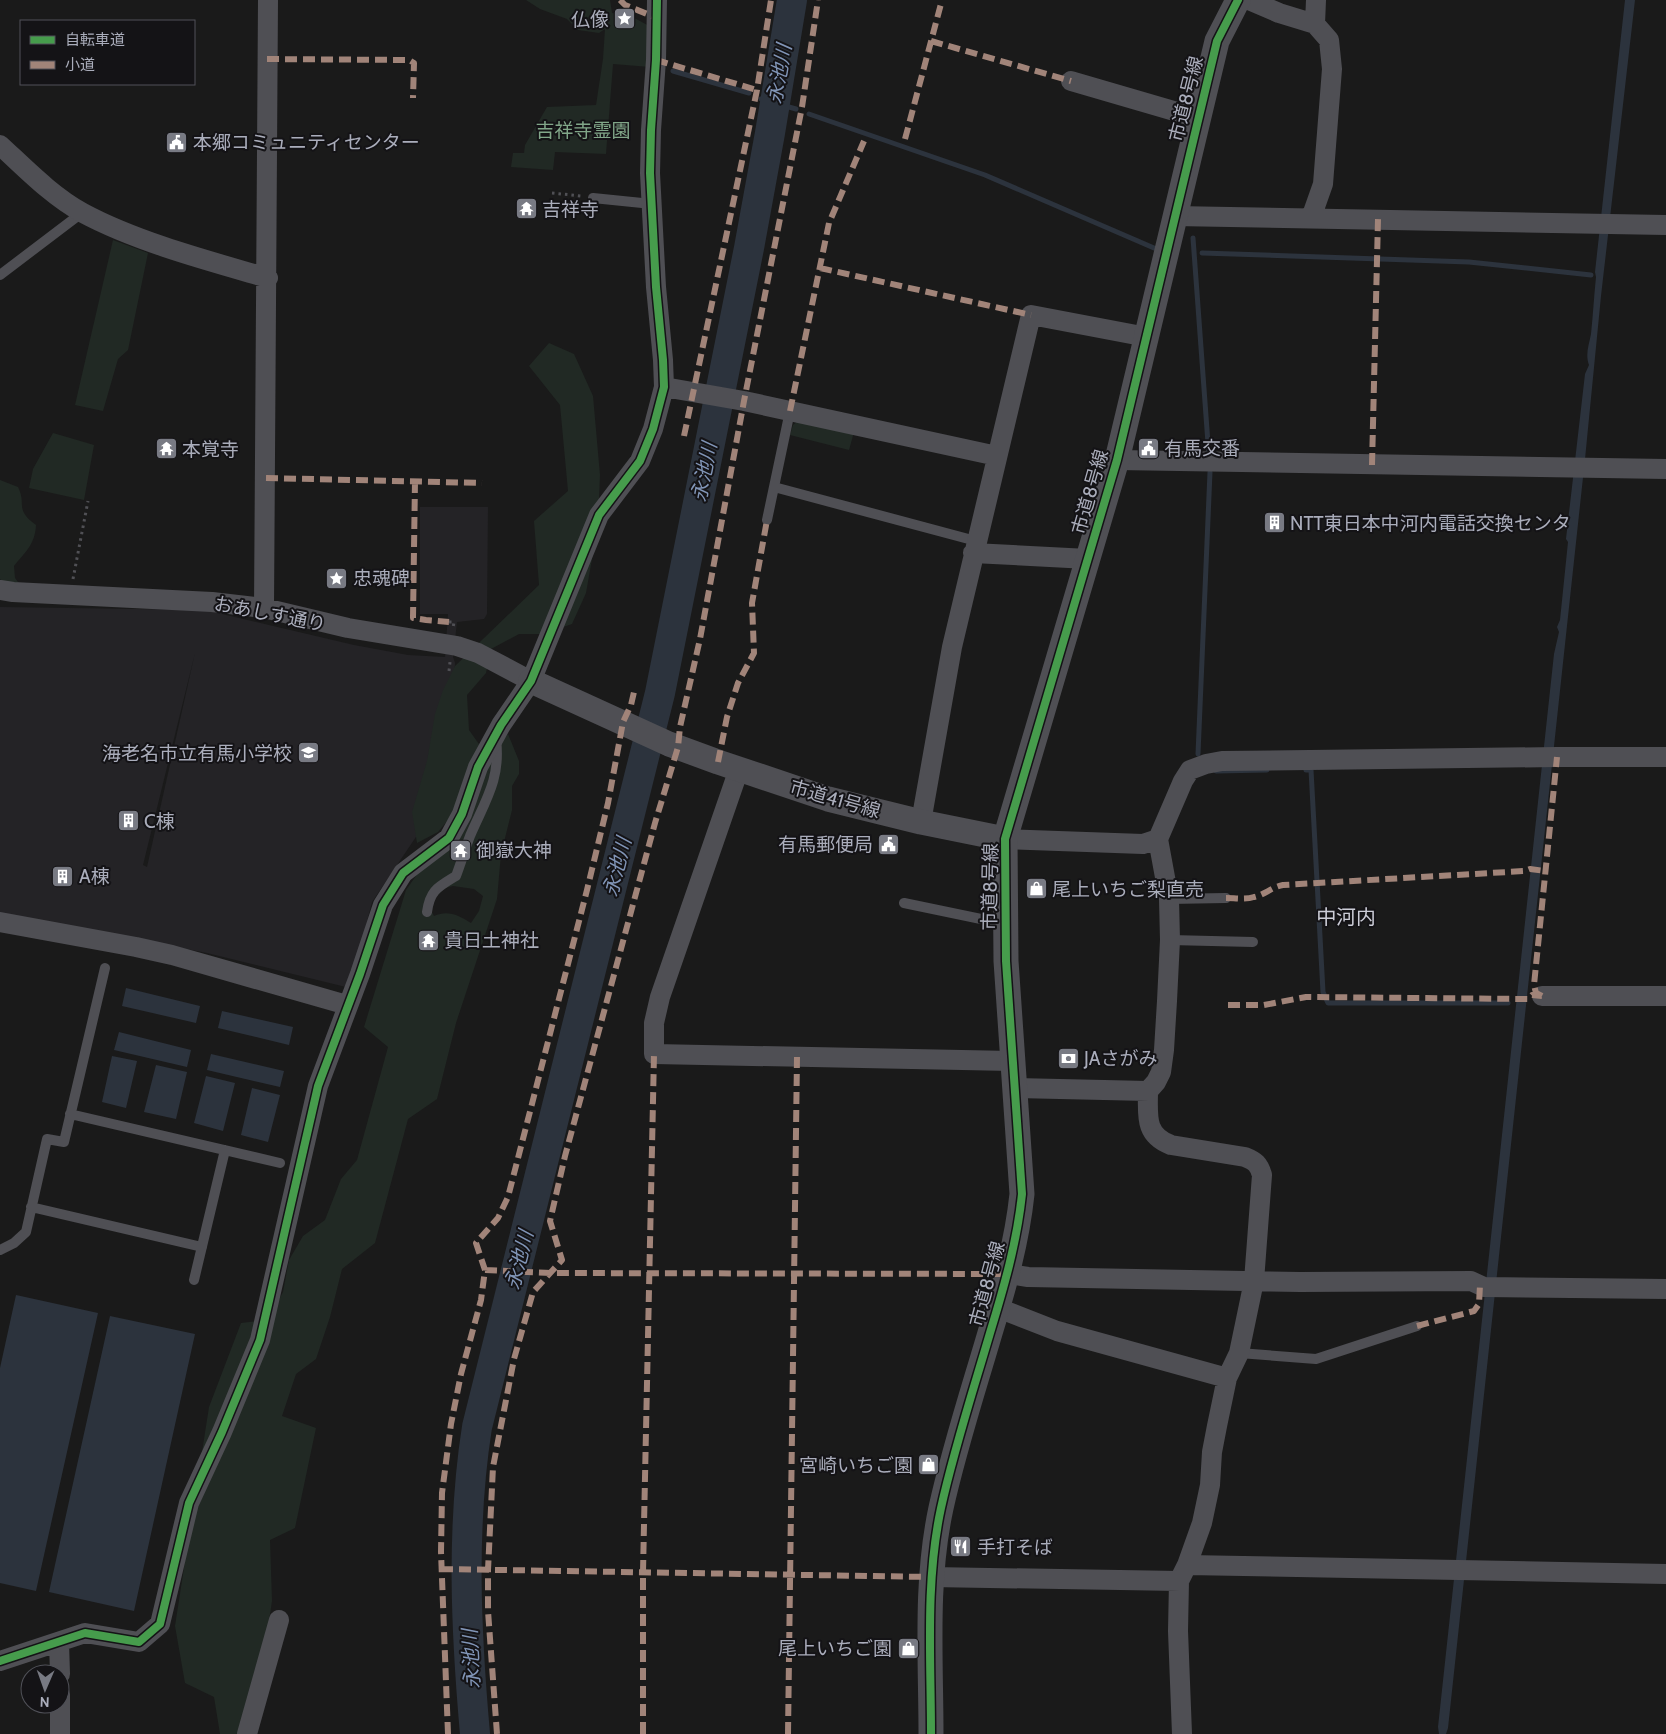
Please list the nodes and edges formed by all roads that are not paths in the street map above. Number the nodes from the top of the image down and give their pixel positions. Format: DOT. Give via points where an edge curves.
graph roads {
  1 [pos="268,0"];
  2 [pos="657,0"];
  3 [pos="1238,0"];
  4 [pos="1249,0"];
  5 [pos="1316,0"];
  6 [pos="1315,24"];
  7 [pos="1071,81"];
  8 [pos="1198,118"];
  9 [pos="0,145"];
  10 [pos="588,197"];
  11 [pos="652,204"];
  12 [pos="83,212"];
  13 [pos="1174,216"];
  14 [pos="1311,218"];
  15 [pos="1666,225"];
  16 [pos="0,274"];
  17 [pos="268,278"];
  18 [pos="1147,337"];
  19 [pos="664,386"];
  20 [pos="790,411"];
  21 [pos="997,456"];
  22 [pos="1117,460"];
  23 [pos="1666,469"];
  24 [pos="774,487"];
  25 [pos="767,520"];
  26 [pos="974,547"];
  27 [pos="1088,558"];
  28 [pos="0,590"];
  29 [pos="264,608"];
  30 [pos="531,681"];
  31 [pos="495,738"];
  32 [pos="1666,758"];
  33 [pos="738,769"];
  34 [pos="921,822"];
  35 [pos="1005,839"];
  36 [pos="1158,839"];
  37 [pos="1226,898"];
  38 [pos="1169,899"];
  39 [pos="904,903"];
  40 [pos="428,912"];
  41 [pos="0,922"];
  42 [pos="1006,924"];
  43 [pos="1170,940"];
  44 [pos="1253,942"];
  45 [pos="105,968"];
  46 [pos="1542,996"];
  47 [pos="1666,996"];
  48 [pos="347,1005"];
  49 [pos="1012,1061"];
  50 [pos="1014,1088"];
  51 [pos="1148,1091"];
  52 [pos="70,1114"];
  53 [pos="225,1150"];
  54 [pos="280,1163"];
  55 [pos="31,1207"];
  56 [pos="202,1247"];
  57 [pos="0,1250"];
  58 [pos="1008,1274"];
  59 [pos="194,1280"];
  60 [pos="1254,1281"];
  61 [pos="1666,1289"];
  62 [pos="998,1308"];
  63 [pos="1416,1326"];
  64 [pos="1239,1353"];
  65 [pos="1227,1378"];
  66 [pos="1183,1573"];
  67 [pos="1666,1574"];
  68 [pos="931,1577"];
  69 [pos="279,1620"];
  70 [pos="59,1642"];
  71 [pos="0,1661"];
  72 [pos="60,1664"];
  73 [pos="60,1714"];
  74 [pos="60,1734"];
  75 [pos="247,1734"];
  76 [pos="931,1734"];
  77 [pos="1182,1734"];
  1 -- 17 [label="street"];
  2 -- 11 [label="street" via="651,130"];
  3 -- 8 [label="street, 市道8号線" via="1217,41"];
  4 -- 6 [label="street"];
  5 -- 6 [label="street"];
  6 -- 14 [label="street" via="1329,40 1332,69 1322,184"];
  7 -- 8 [label="street"];
  8 -- 13 [label="street, 市道8号線"];
  9 -- 12 [label="street"];
  10 -- 11 [label="lane"];
  11 -- 19 [label="street"];
  12 -- 16 [label="lane"];
  12 -- 17 [label="street" via="156,243"];
  13 -- 14 [label="street"];
  13 -- 18 [label="street, 市道8号線"];
  14 -- 15 [label="street"];
  17 -- 29 [label="street"];
  18 -- 21 [label="street" via="1031,314"];
  18 -- 22 [label="street, 市道8号線"];
  19 -- 20 [label="street"];
  19 -- 30 [label="street" via="653,429 640,461 599,515"];
  20 -- 21 [label="street"];
  20 -- 24 [label="lane"];
  21 -- 26 [label="street"];
  22 -- 23 [label="street"];
  22 -- 27 [label="street, 市道8号線"];
  24 -- 25 [label="lane"];
  24 -- 26 [label="lane"];
  26 -- 27 [label="street"];
  26 -- 34 [label="street" via="952,647"];
  27 -- 35 [label="street, 市道8号線"];
  28 -- 29 [label="street, おあしす通り"];
  29 -- 30 [label="street, おあしす通り" via="348,628 457,646 478,653"];
  30 -- 31 [label="street"];
  30 -- 33 [label="street, 市道41号線" via="669,744"];
  31 -- 40 [label="lane" via="498,756 493,784 456,876 436,888"];
  31 -- 48 [label="street" via="478,767 462,814 449,838 403,874 383,905"];
  32 -- 36 [label="street" via="1222,761 1190,770"];
  33 -- 34 [label="street, 市道41号線" via="828,799"];
  33 -- 49 [label="street" via="660,997 654,1023 654,1054"];
  34 -- 35 [label="street, 市道41号線"];
  35 -- 36 [label="street" via="1143,844"];
  35 -- 42 [label="street, 市道8号線"];
  36 -- 38 [label="street"];
  37 -- 38 [label="lane"];
  38 -- 43 [label="street"];
  39 -- 42 [label="lane"];
  41 -- 48 [label="street" via="172,955"];
  42 -- 49 [label="street, 市道8号線"];
  43 -- 44 [label="lane"];
  43 -- 51 [label="street" via="1161,1072"];
  45 -- 52 [label="lane"];
  46 -- 47 [label="street"];
  48 -- 70 [label="street" via="318,1086 260,1340 189,1503 160,1624 139,1642 85,1633"];
  49 -- 50 [label="street, 市道8号線"];
  50 -- 51 [label="street"];
  50 -- 58 [label="street, 市道8号線" via="1022,1194"];
  51 -- 60 [label="street" via="1148,1118 1153,1133 1162,1142 1245,1157 1260,1168"];
  52 -- 53 [label="lane"];
  52 -- 55 [label="lane" via="64,1142 47,1138"];
  53 -- 54 [label="lane"];
  53 -- 56 [label="lane"];
  55 -- 56 [label="lane"];
  55 -- 57 [label="lane" via="26,1232"];
  56 -- 59 [label="lane"];
  58 -- 60 [label="street"];
  58 -- 62 [label="street, 市道8号線"];
  60 -- 61 [label="street" via="1471,1281 1491,1287"];
  60 -- 64 [label="street"];
  62 -- 65 [label="street" via="1057,1331"];
  62 -- 68 [label="street, 市道8号線" via="941,1506"];
  63 -- 64 [label="lane" via="1316,1359"];
  64 -- 65 [label="street"];
  65 -- 66 [label="street" via="1202,1523"];
  66 -- 67 [label="street" via="1462,1570"];
  66 -- 68 [label="street"];
  66 -- 77 [label="street" via="1178,1631"];
  68 -- 76 [label="street, 市道8号線"];
  69 -- 75 [label="street"];
  70 -- 71 [label="street"];
  70 -- 72 [label="street"];
  73 -- 74 [label="street"];
}
